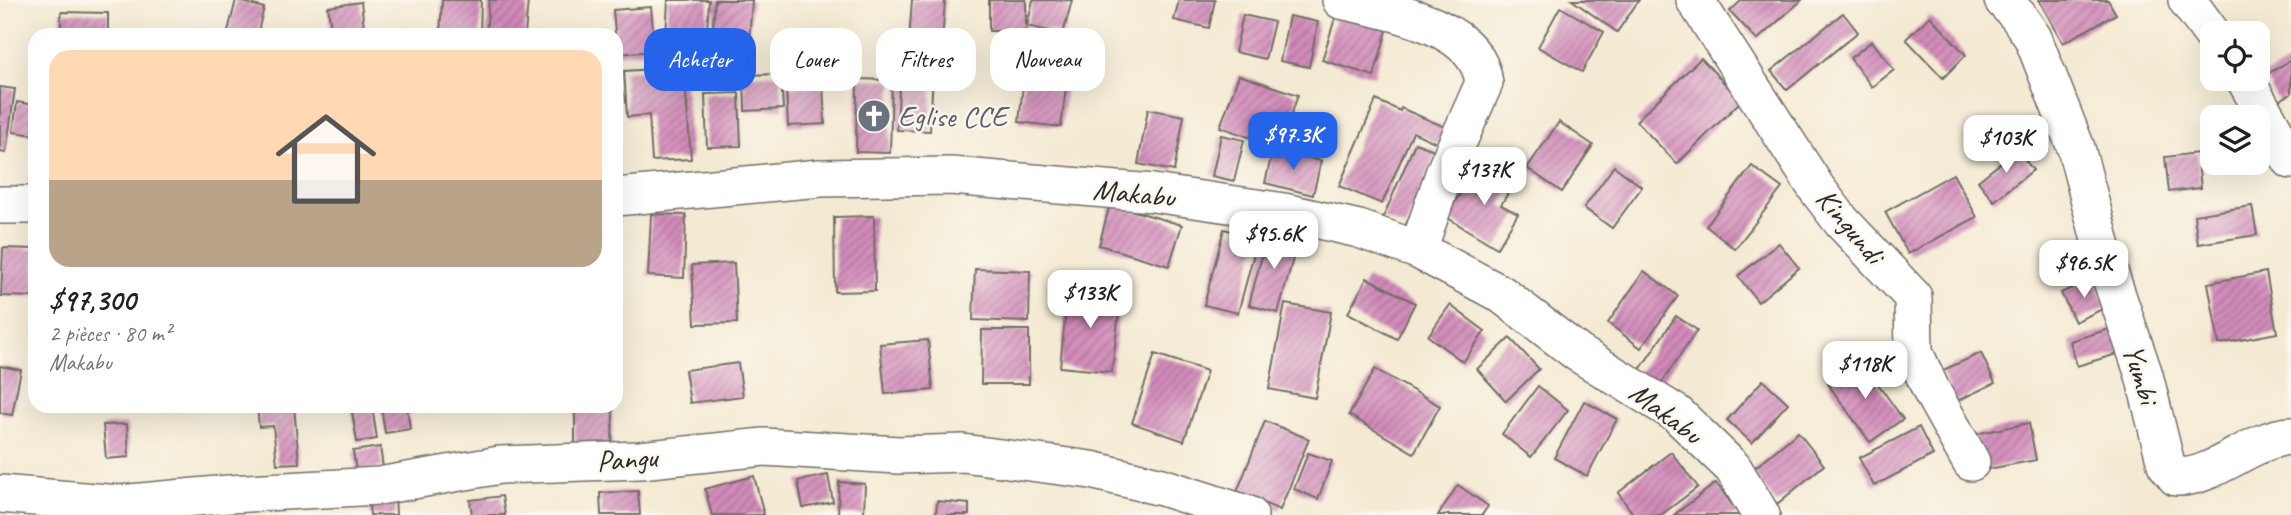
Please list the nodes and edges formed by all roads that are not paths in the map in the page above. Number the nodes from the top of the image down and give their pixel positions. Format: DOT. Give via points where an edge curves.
graph roads {
  1 [pos="1341,0"];
  2 [pos="1695,0"];
  3 [pos="2003,0"];
  4 [pos="2187,0"];
  5 [pos="2202,21"];
  6 [pos="2252,91"];
  7 [pos="2291,160"];
  8 [pos="623,196"];
  9 [pos="0,205"];
  10 [pos="28,205"];
  11 [pos="1418,250"];
  12 [pos="2291,436"];
  13 [pos="1971,463"];
  14 [pos="0,494"];
  15 [pos="1249,515"];
  16 [pos="1761,515"];
  1 -- 11 [label="street" via="1420,18 1467,47 1483,70 1484,83 1445,171"];
  2 -- 13 [label="street, Kingundi" via="1817,189 1913,297 1914,352"];
  3 -- 12 [label="street, Yumbi" via="2033,38 2076,148 2166,464 2176,477 2191,478 2241,453"];
  4 -- 5 [label="street"];
  6 -- 7 [label="street"];
  8 -- 11 [label="street, Makabu" via="820,178 951,176 1153,193 1271,210 1359,229"];
  9 -- 10 [label="street"];
  11 -- 16 [label="street, Makabu" via="1501,294 1578,353 1677,414 1733,468"];
  14 -- 15 [label="street, Pangu" via="119,504 379,486 500,465 640,460 764,447 899,455 963,453 1091,470"];
}
